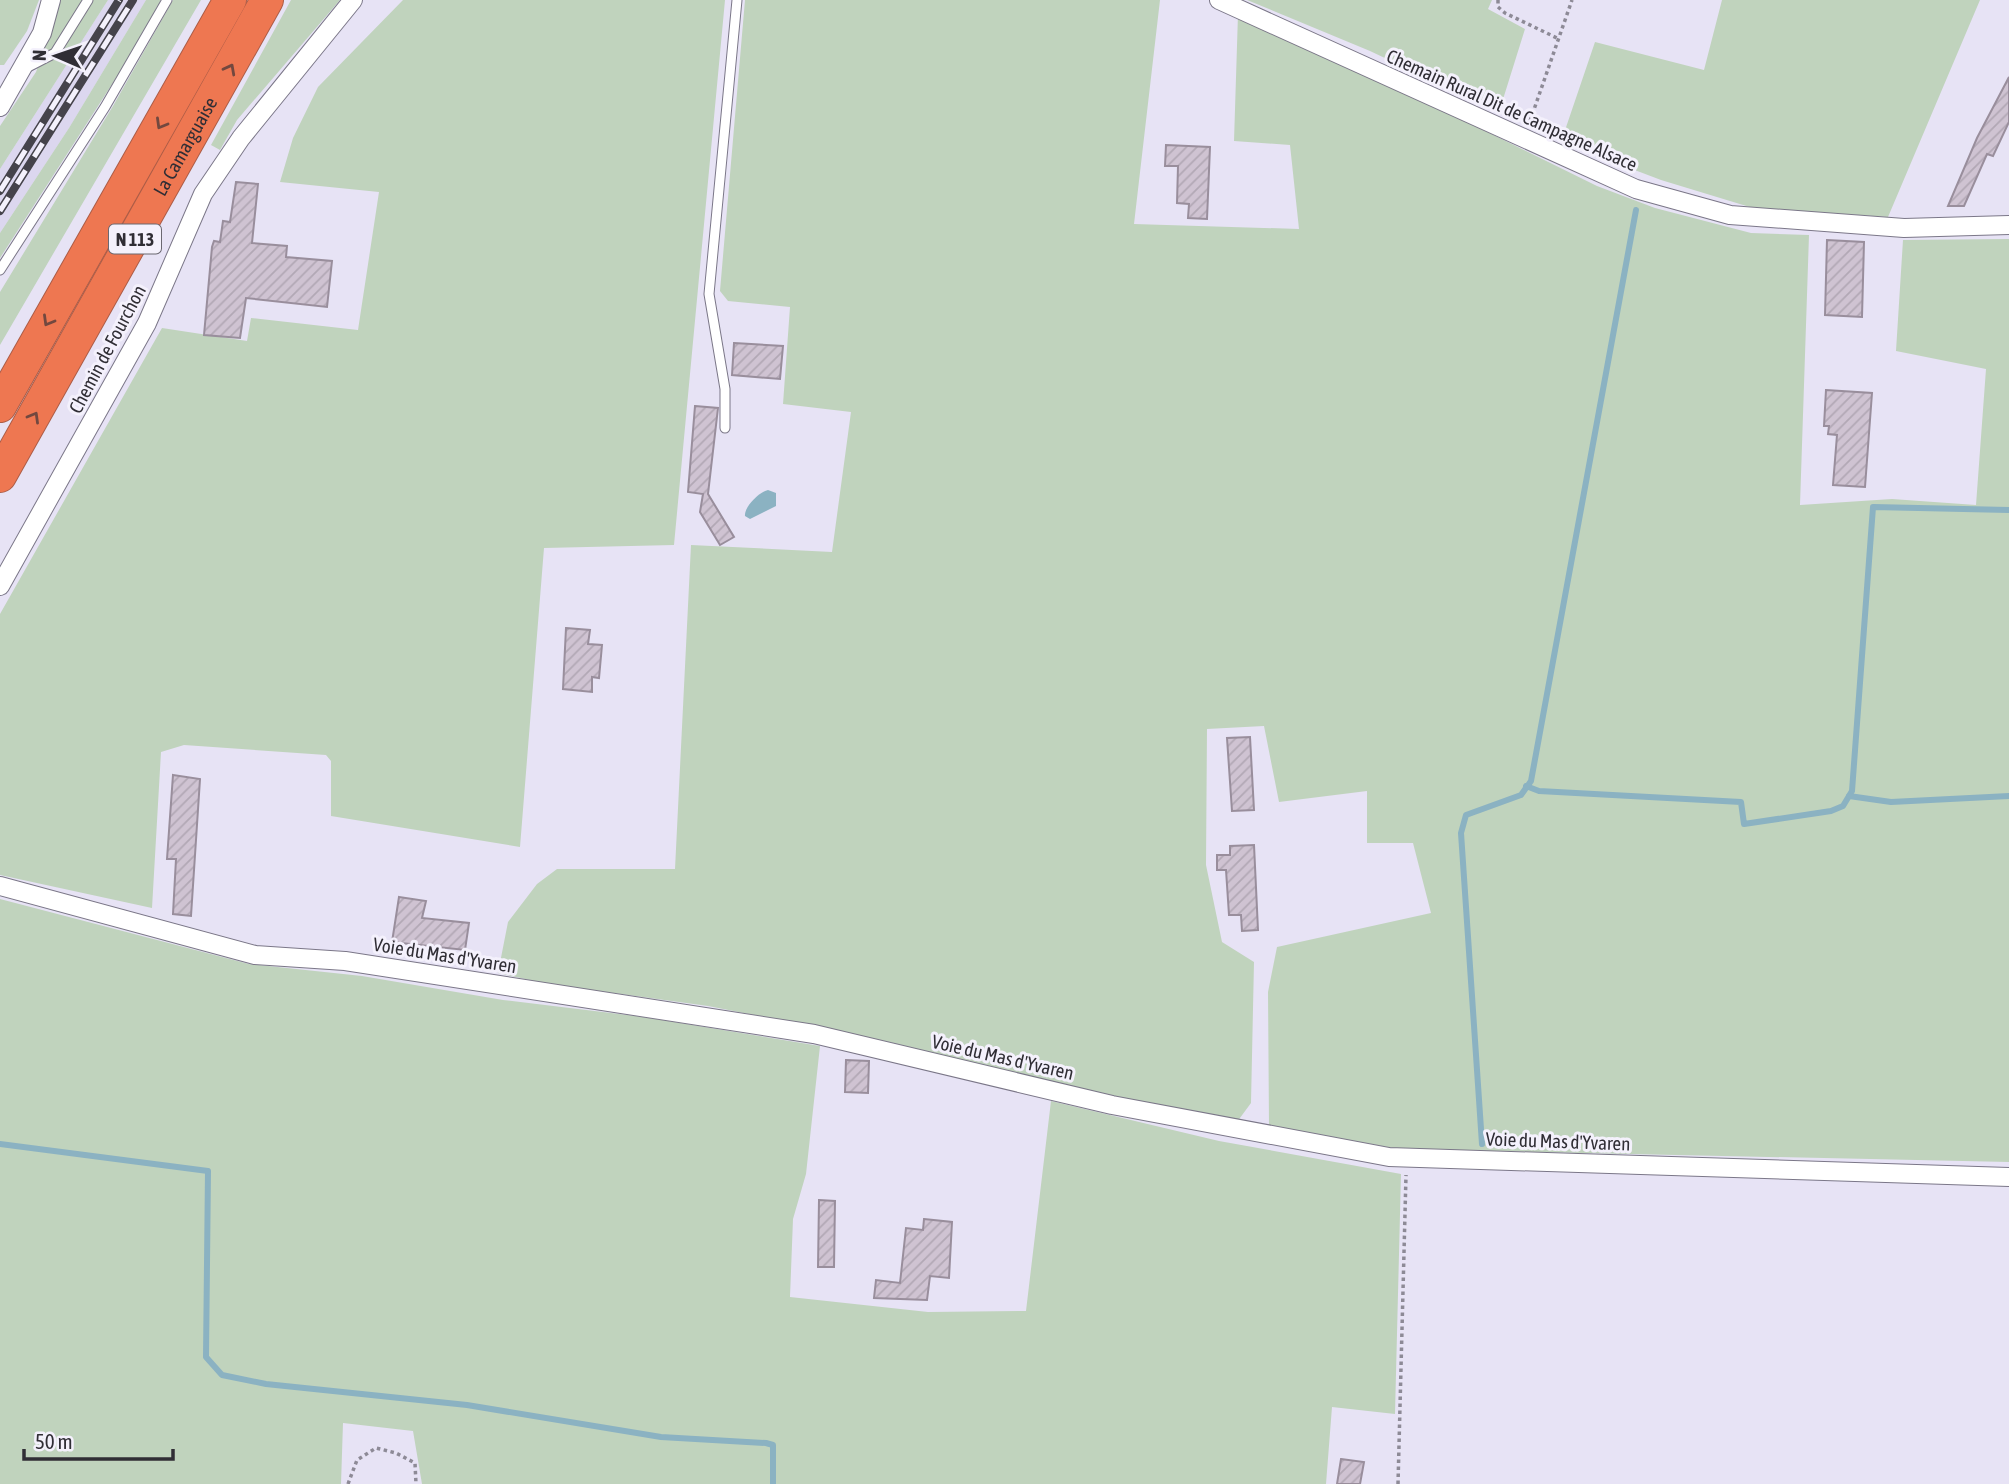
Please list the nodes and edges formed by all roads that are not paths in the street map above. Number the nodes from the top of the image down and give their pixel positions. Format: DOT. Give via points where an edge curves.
graph roads {
  1 [pos="51,0"];
  2 [pos="88,0"];
  3 [pos="167,0"];
  4 [pos="230,0"];
  5 [pos="267,0"];
  6 [pos="353,0"];
  7 [pos="737,0"];
  8 [pos="1219,0"];
  9 [pos="21,71"];
  10 [pos="0,107"];
  11 [pos="2009,225"];
  12 [pos="0,270"];
  13 [pos="0,406"];
  14 [pos="725,428"];
  15 [pos="0,476"];
  16 [pos="0,586"];
  17 [pos="0,886"];
  18 [pos="2009,1177"];
  1 -- 9 [label="street" via="42,33"];
  2 -- 9 [label="lane" via="55,53"];
  3 -- 12 [label="lane" via="105,107"];
  4 -- 13 [label="highway, La Camarguaise / N 113, one-way"];
  15 -- 5 [label="highway, La Camarguaise / N 113, one-way"];
  6 -- 16 [label="street, Chemin de Fourchon" via="241,138 203,194 147,323"];
  7 -- 14 [label="lane" via="709,294 724,389"];
  8 -- 11 [label="street, Chemain Rural Dit de Campagne Alsace" via="1636,189 1730,215 1904,228"];
  9 -- 10 [label="street"];
  17 -- 18 [label="street, Voie du Mas d'Yvaren" via="255,955 345,961 814,1034 1112,1105 1389,1157"];
}
